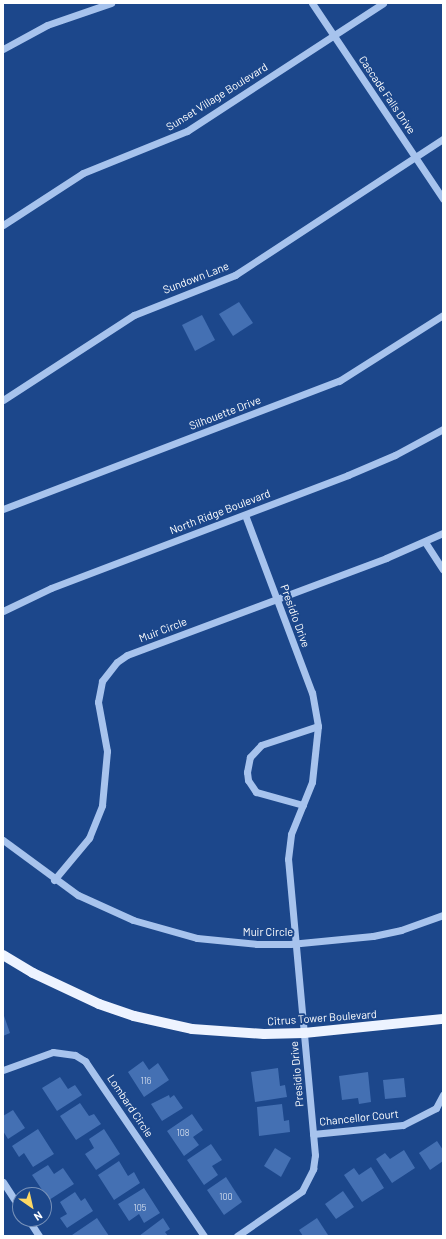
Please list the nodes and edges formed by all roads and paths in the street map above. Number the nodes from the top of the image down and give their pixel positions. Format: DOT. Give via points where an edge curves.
graph roads {
  1 [pos="111,3"];
  2 [pos="312,3"];
  3 [pos="383,3"];
  4 [pos="334,36"];
  5 [pos="3,49"];
  6 [pos="443,139"];
  7 [pos="415,157"];
  8 [pos="443,199"];
  9 [pos="3,225"];
  10 [pos="443,315"];
  11 [pos="3,400"];
  12 [pos="443,428"];
  13 [pos="3,509"];
  14 [pos="245,515"];
  15 [pos="443,533"];
  16 [pos="425,542"];
  17 [pos="443,570"];
  18 [pos="277,599"];
  19 [pos="3,611"];
  20 [pos="318,726"];
  21 [pos="303,805"];
  22 [pos="3,840"];
  23 [pos="54,880"];
  24 [pos="443,915"];
  25 [pos="296,943"];
  26 [pos="3,955"];
  27 [pos="443,1019"];
  28 [pos="304,1033"];
  29 [pos="3,1070"];
  30 [pos="443,1096"];
  31 [pos="313,1134"];
  32 [pos="3,1182"];
  33 [pos="12,1196"];
  34 [pos="33,1227"];
  35 [pos="39,1236"];
  36 [pos="204,1236"];
  37 [pos="237,1236"];
  1 -- 5 [label="street" via="47,25"];
  2 -- 4 [label="street, Cascade Falls Drive"];
  3 -- 4 [label="street, Sunset Village Boulevard"];
  4 -- 7 [label="street, Cascade Falls Drive"];
  4 -- 9 [label="street, Sunset Village Boulevard" via="187,131 83,173"];
  6 -- 7 [label="street, Sundown Lane"];
  7 -- 8 [label="street, Cascade Falls Drive"];
  7 -- 11 [label="street, Sundown Lane" via="235,275 134,315"];
  10 -- 13 [label="street, Silhouette Drive" via="339,381"];
  12 -- 14 [label="street, North Ridge Boulevard" via="396,455"];
  14 -- 18 [label="street, Presidio Drive"];
  14 -- 19 [label="street, North Ridge Boulevard" via="52,588"];
  15 -- 16 [label="street, Muir Circle"];
  16 -- 17 [label="street"];
  16 -- 18 [label="street, Muir Circle"];
  18 -- 20 [label="street, Presidio Drive" via="312,693"];
  18 -- 23 [label="street, Muir Circle" via="127,655 108,671 98,702 107,757 102,805 89,838"];
  20 -- 21 [label="street, Presidio Drive" via="316,763"];
  20 -- 21 [label="street" via="261,745 250,757 247,772 248,780 256,792"];
  21 -- 25 [label="street, Presidio Drive" via="288,847"];
  22 -- 23 [label="street, Muir Circle"];
  23 -- 25 [label="street, Muir Circle" via="108,910 164,930 230,942"];
  24 -- 25 [label="street, Muir Circle" via="401,930 373,936"];
  25 -- 28 [label="street, Presidio Drive"];
  26 -- 28 [label="main road, Citrus Tower Boulevard" via="67,990 134,1016 225,1032"];
  27 -- 28 [label="main road, Citrus Tower Boulevard"];
  28 -- 31 [label="street, Presidio Drive"];
  29 -- 36 [label="street, Lombard Circle" via="53,1052 70,1054 85,1061"];
  30 -- 31 [label="street, Chancellor Court" via="436,1108 403,1125"];
  31 -- 37 [label="street, Presidio Drive" via="313,1169 302,1191"];
  32 -- 33 [label="street"];
  34 -- 35 [label="street"];
}
